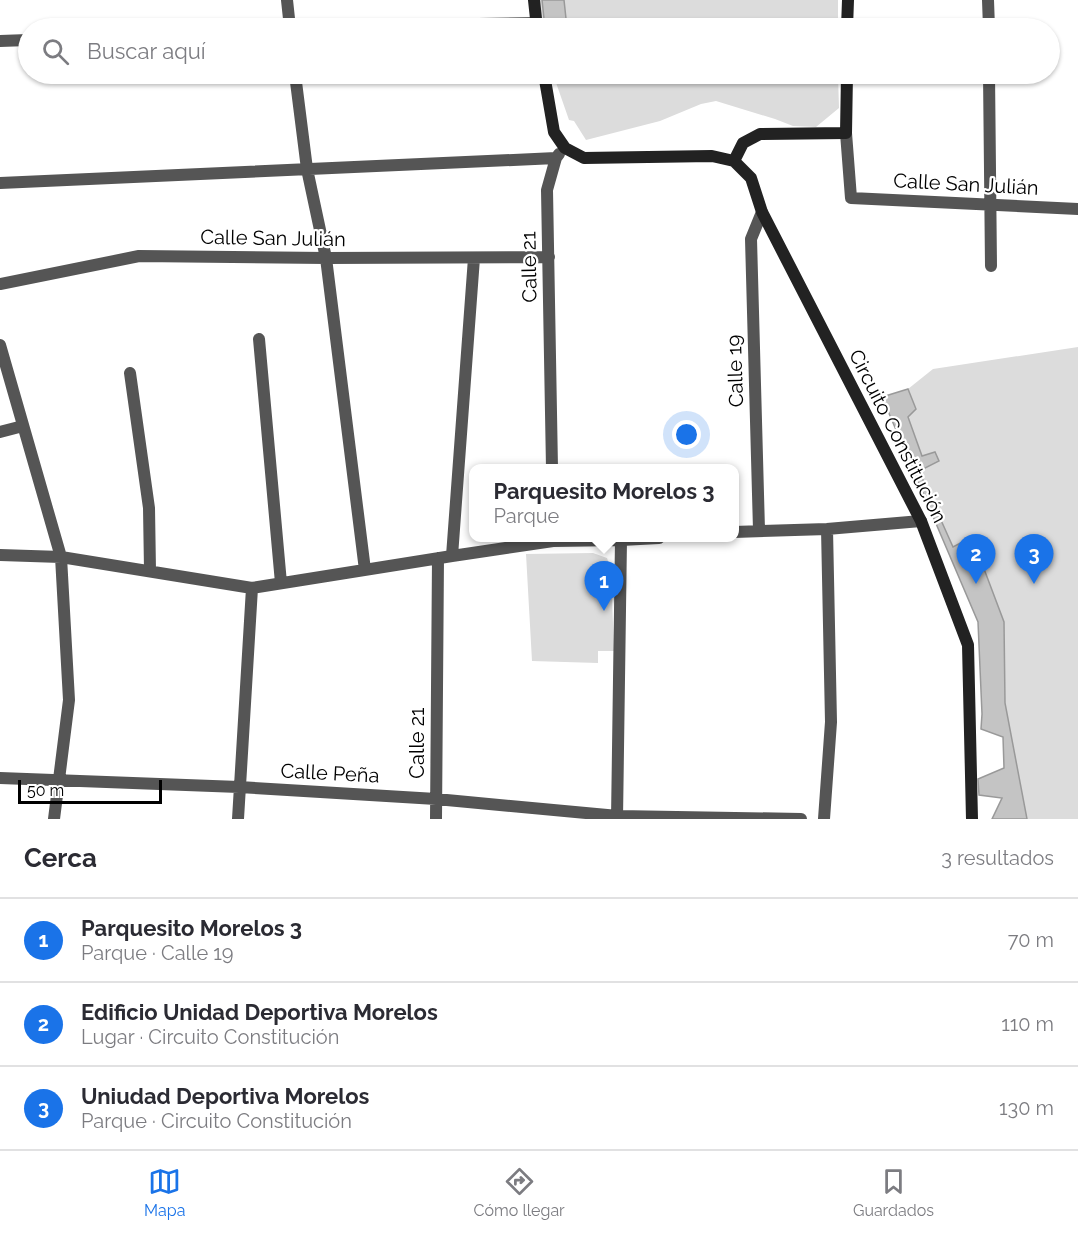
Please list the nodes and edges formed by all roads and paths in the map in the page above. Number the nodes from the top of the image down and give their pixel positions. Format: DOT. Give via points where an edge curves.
graph roads {
  1 [pos="287,0"];
  2 [pos="534,0"];
  3 [pos="848,0"];
  4 [pos="988,0"];
  5 [pos="288,18"];
  6 [pos="535,18"];
  7 [pos="847,18"];
  8 [pos="989,18"];
  9 [pos="18,41"];
  10 [pos="0,42"];
  11 [pos="296,84"];
  12 [pos="546,84"];
  13 [pos="847,84"];
  14 [pos="989,84"];
  15 [pos="846,133"];
  16 [pos="565,148"];
  17 [pos="556,158"];
  18 [pos="734,161"];
  19 [pos="307,169"];
  20 [pos="0,183"];
  21 [pos="991,205"];
  22 [pos="1078,209"];
  23 [pos="762,212"];
  24 [pos="549,257"];
  25 [pos="326,258"];
  26 [pos="474,258"];
  27 [pos="991,266"];
  28 [pos="0,284"];
  29 [pos="259,339"];
  30 [pos="0,345"];
  31 [pos="130,373"];
  32 [pos="23,426"];
  33 [pos="0,432"];
  34 [pos="552,464"];
  35 [pos="921,521"];
  36 [pos="827,529"];
  37 [pos="759,530"];
  38 [pos="739,532"];
  39 [pos="535,542"];
  40 [pos="621,542"];
  41 [pos="0,555"];
  42 [pos="452,556"];
  43 [pos="62,557"];
  44 [pos="438,558"];
  45 [pos="150,570"];
  46 [pos="365,570"];
  47 [pos="281,583"];
  48 [pos="252,588"];
  49 [pos="0,778"];
  50 [pos="58,780"];
  51 [pos="239,788"];
  52 [pos="436,799"];
  53 [pos="617,817"];
  54 [pos="54,819"];
  55 [pos="238,819"];
  56 [pos="436,819"];
  57 [pos="801,819"];
  58 [pos="824,819"];
  59 [pos="972,819"];
  1 -- 5 [label="street"];
  2 -- 6 [label="main road"];
  3 -- 7 [label="main road"];
  4 -- 8 [label="street"];
  9 -- 10 [label="street"];
  11 -- 19 [label="street"];
  12 -- 16 [label="main road" via="554,132"];
  13 -- 15 [label="main road"];
  14 -- 21 [label="street"];
  15 -- 18 [label="main road" via="760,134 743,143"];
  15 -- 21 [label="street, Calle San Julián" via="851,198"];
  16 -- 17 [label="street, Calle 21"];
  16 -- 18 [label="main road" via="585,158 712,156"];
  17 -- 19 [label="street"];
  17 -- 24 [label="street, Calle 21" via="548,190"];
  18 -- 23 [label="main road, Circuito Constitución" via="751,178"];
  19 -- 20 [label="street"];
  19 -- 25 [label="street"];
  21 -- 22 [label="street, Calle San Julián"];
  21 -- 27 [label="street"];
  23 -- 35 [label="main road, Circuito Constitución"];
  23 -- 37 [label="street, Calle 19" via="751,239"];
  24 -- 26 [label="street, Calle San Julián"];
  24 -- 34 [label="street, Calle 21"];
  25 -- 26 [label="street, Calle San Julián"];
  25 -- 28 [label="street, Calle San Julián" via="139,256"];
  25 -- 46 [label="street"];
  26 -- 42 [label="street"];
  29 -- 47 [label="street"];
  30 -- 32 [label="street"];
  31 -- 45 [label="street" via="149,508"];
  32 -- 33 [label="street"];
  32 -- 43 [label="street"];
  35 -- 36 [label="street"];
  35 -- 59 [label="main road, Circuito Constitución" via="968,645"];
  36 -- 37 [label="street"];
  36 -- 58 [label="street" via="831,722"];
  37 -- 38 [label="street"];
  39 -- 42 [label="street"];
  40 -- 53 [label="street"];
  41 -- 43 [label="street"];
  42 -- 44 [label="street"];
  43 -- 45 [label="street"];
  43 -- 50 [label="street" via="69,700"];
  44 -- 46 [label="street"];
  44 -- 52 [label="street, Calle 21"];
  45 -- 48 [label="street"];
  46 -- 47 [label="street"];
  47 -- 48 [label="street"];
  48 -- 51 [label="street"];
  49 -- 50 [label="street, Calle Peña"];
  50 -- 51 [label="street, Calle Peña"];
  50 -- 54 [label="street"];
  51 -- 52 [label="street, Calle Peña"];
  51 -- 55 [label="street"];
  52 -- 53 [label="street, Calle Peña"];
  52 -- 56 [label="street, Calle 21"];
  53 -- 57 [label="street, Calle Peña"];
}
